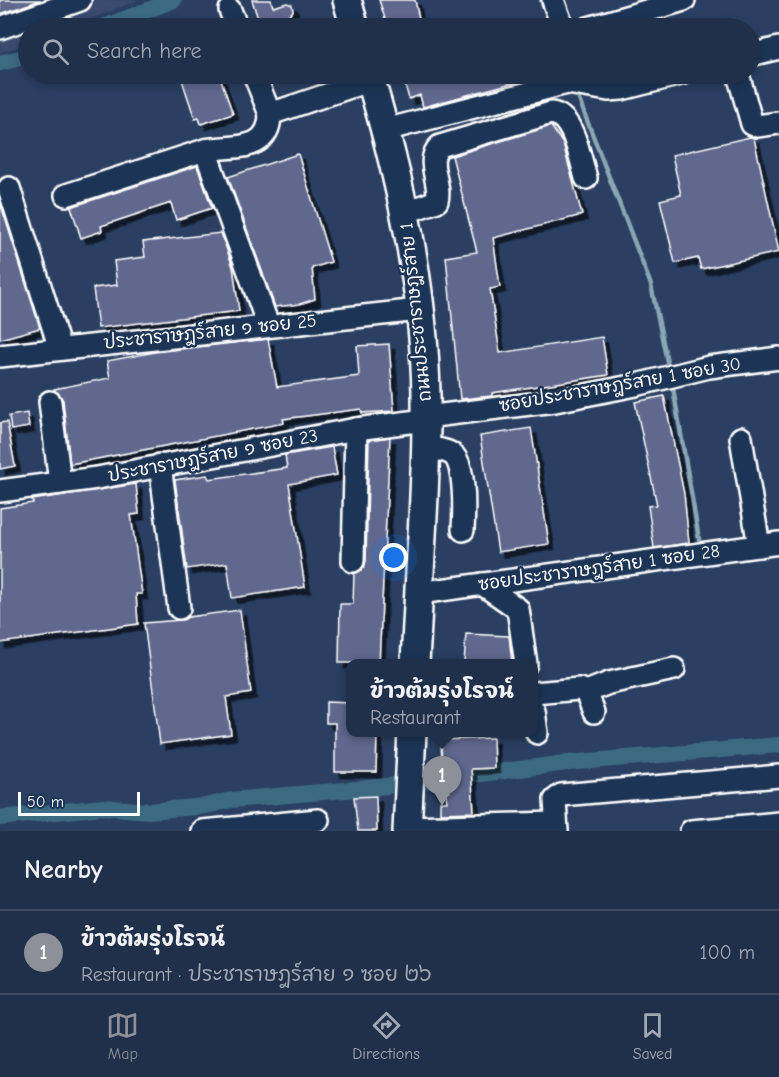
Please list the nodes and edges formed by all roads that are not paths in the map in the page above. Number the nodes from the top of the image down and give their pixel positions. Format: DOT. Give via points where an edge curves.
graph roads {
  1 [pos="80,0"];
  2 [pos="347,0"];
  3 [pos="553,0"];
  4 [pos="684,0"];
  5 [pos="29,18"];
  6 [pos="352,18"];
  7 [pos="560,18"];
  8 [pos="622,18"];
  9 [pos="18,22"];
  10 [pos="0,28"];
  11 [pos="779,48"];
  12 [pos="761,52"];
  13 [pos="258,84"];
  14 [pos="351,84"];
  15 [pos="372,84"];
  16 [pos="563,84"];
  17 [pos="586,84"];
  18 [pos="642,84"];
  19 [pos="741,84"];
  20 [pos="270,114"];
  21 [pos="779,123"];
  22 [pos="385,130"];
  23 [pos="205,150"];
  24 [pos="586,178"];
  25 [pos="9,188"];
  26 [pos="66,195"];
  27 [pos="406,212"];
  28 [pos="419,310"];
  29 [pos="268,325"];
  30 [pos="60,349"];
  31 [pos="0,356"];
  32 [pos="779,358"];
  33 [pos="50,402"];
  34 [pos="425,419"];
  35 [pos="357,429"];
  36 [pos="741,438"];
  37 [pos="424,447"];
  38 [pos="160,465"];
  39 [pos="60,483"];
  40 [pos="0,491"];
  41 [pos="463,530"];
  42 [pos="769,544"];
  43 [pos="353,561"];
  44 [pos="482,584"];
  45 [pos="418,593"];
  46 [pos="179,608"];
  47 [pos="415,659"];
  48 [pos="525,659"];
  49 [pos="674,669"];
  50 [pos="586,692"];
  51 [pos="538,693"];
  52 [pos="594,712"];
  53 [pos="412,737"];
  54 [pos="779,776"];
  55 [pos="318,820"];
  56 [pos="779,823"];
  57 [pos="556,827"];
  58 [pos="407,829"];
  59 [pos="202,831"];
  60 [pos="691,831"];
  1 -- 5 [label="street"];
  2 -- 6 [label="main road"];
  3 -- 7 [label="street"];
  4 -- 8 [label="street"];
  9 -- 10 [label="street"];
  11 -- 12 [label="street"];
  13 -- 20 [label="street"];
  14 -- 20 [label="street"];
  15 -- 22 [label="main road, ถนนประชาราษฎร์สาย 1"];
  16 -- 22 [label="street"];
  17 -- 18 [label="street" via="608,90"];
  19 -- 21 [label="street" via="752,124"];
  20 -- 23 [label="street" via="270,126 261,139 234,149"];
  22 -- 27 [label="main road, ถนนประชาราษฎร์สาย 1"];
  23 -- 26 [label="street"];
  23 -- 29 [label="street"];
  24 -- 27 [label="street" via="564,118 551,113 440,146 432,160 437,201"];
  25 -- 30 [label="street"];
  27 -- 28 [label="main road, ถนนประชาราษฎร์สาย 1"];
  28 -- 29 [label="street, ประชาราษฎร์สาย ๑ ซอย 25"];
  28 -- 34 [label="main road, ถนนประชาราษฎร์สาย 1"];
  29 -- 30 [label="street, ประชาราษฎร์สาย ๑ ซอย 25"];
  30 -- 31 [label="street, ประชาราษฎร์สาย ๑ ซอย 25"];
  32 -- 34 [label="street, ซอยประชาราษฎร์สาย 1 ซอย 30" via="709,367 555,401"];
  33 -- 39 [label="street"];
  34 -- 35 [label="street, ประชาราษฎร์สาย ๑ ซอย 23"];
  34 -- 37 [label="main road, ถนนประชาราษฎร์สาย 1"];
  35 -- 38 [label="street, ประชาราษฎร์สาย ๑ ซอย 23"];
  35 -- 43 [label="street"];
  36 -- 42 [label="street"];
  37 -- 41 [label="street" via="447,452 460,465"];
  37 -- 45 [label="main road, ถนนประชาราษฎร์สาย 1"];
  38 -- 39 [label="street, ประชาราษฎร์สาย ๑ ซอย 23"];
  38 -- 46 [label="street"];
  39 -- 40 [label="street, ประชาราษฎร์สาย ๑ ซอย 23"];
  42 -- 44 [label="street, ซอยประชาราษฎร์สาย 1 ซอย 28"];
  44 -- 45 [label="street, ซอยประชาราษฎร์สาย 1 ซอย 28"];
  44 -- 48 [label="street" via="518,609"];
  45 -- 47 [label="main road, ถนนประชาราษฎร์สาย 1"];
  49 -- 50 [label="street"];
  50 -- 51 [label="street" via="579,689"];
  50 -- 52 [label="street"];
  53 -- 58 [label="main road"];
  54 -- 57 [label="street" via="561,795 555,800"];
  55 -- 59 [label="street"];
  56 -- 60 [label="street"];
  57 -- 58 [label="street"];
}
